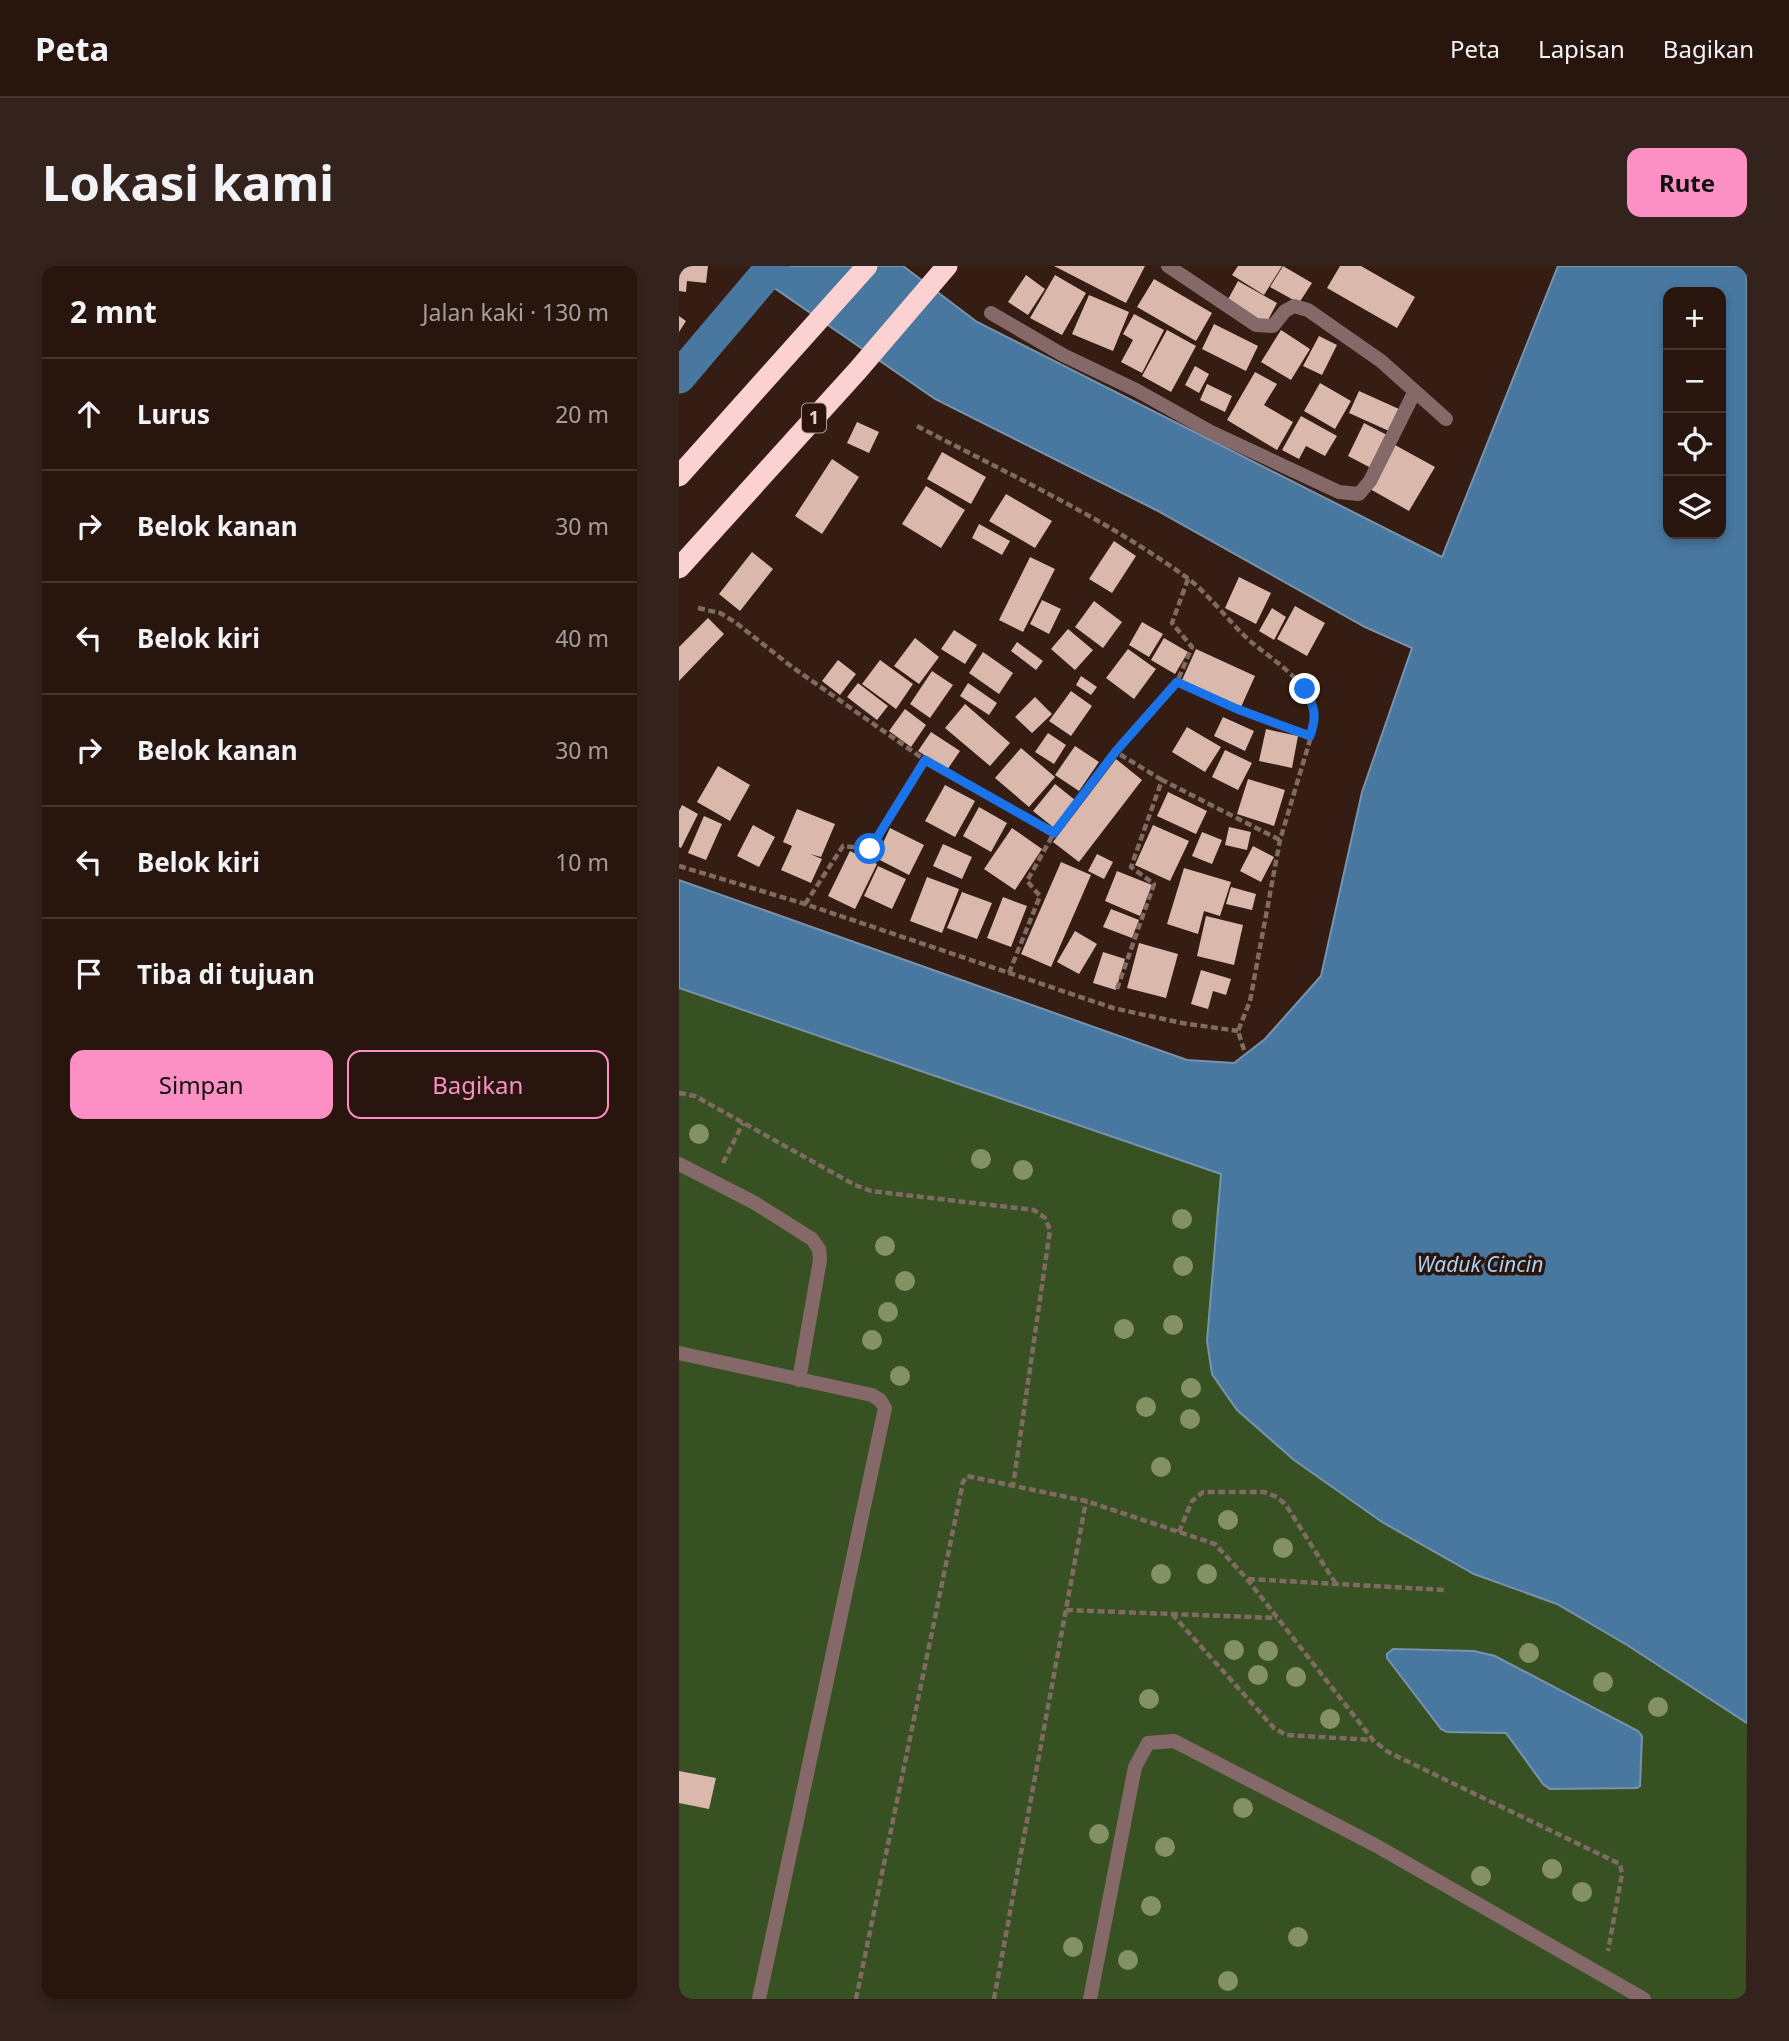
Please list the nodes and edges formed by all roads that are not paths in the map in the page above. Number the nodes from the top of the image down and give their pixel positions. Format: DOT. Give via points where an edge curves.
graph roads {
  1 [pos="867,266"];
  2 [pos="947,266"];
  3 [pos="1168,266"];
  4 [pos="991,313"];
  5 [pos="1415,391"];
  6 [pos="1446,419"];
  7 [pos="679,476"];
  8 [pos="679,568"];
  9 [pos="679,1164"];
  10 [pos="679,1353"];
  11 [pos="799,1380"];
  12 [pos="759,1999"];
  13 [pos="1090,1999"];
  14 [pos="1644,1999"];
  1 -- 7 [label="highway"];
  2 -- 8 [label="highway, 1"];
  3 -- 5 [label="street" via="1257,325 1273,326 1294,306 1308,310"];
  4 -- 5 [label="street" via="1211,432 1347,494 1359,494 1370,481"];
  5 -- 6 [label="street"];
  9 -- 11 [label="street" via="755,1203 812,1239 819,1249"];
  10 -- 11 [label="street"];
  11 -- 12 [label="street" via="872,1395 885,1408"];
  13 -- 14 [label="street" via="1135,1768 1148,1743 1174,1741 1375,1844"];
}
